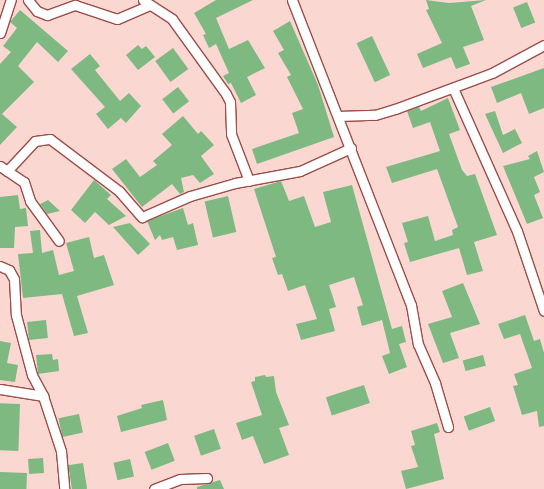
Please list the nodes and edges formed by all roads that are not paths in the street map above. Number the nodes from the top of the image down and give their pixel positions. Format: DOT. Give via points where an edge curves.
graph roads {
  1 [pos="11,0"];
  2 [pos="28,0"];
  3 [pos="292,0"];
  4 [pos="145,3"];
  5 [pos="0,33"];
  6 [pos="544,45"];
  7 [pos="453,88"];
  8 [pos="338,116"];
  9 [pos="350,148"];
  10 [pos="4,168"];
  11 [pos="249,181"];
  12 [pos="59,241"];
  13 [pos="0,266"];
  14 [pos="544,311"];
  15 [pos="0,389"];
  16 [pos="43,396"];
  17 [pos="448,427"];
  18 [pos="207,478"];
  19 [pos="64,489"];
  20 [pos="154,489"];
  1 -- 5 [label="street"];
  2 -- 4 [label="street" via="37,11 47,15 75,4 117,19"];
  3 -- 8 [label="street"];
  4 -- 11 [label="street" via="172,19 226,94 230,102 231,134"];
  6 -- 7 [label="street" via="492,73"];
  7 -- 8 [label="street" via="375,115"];
  7 -- 14 [label="street" via="517,231"];
  8 -- 9 [label="street"];
  9 -- 11 [label="street" via="300,171"];
  9 -- 17 [label="street" via="411,305 418,344 435,383"];
  10 -- 11 [label="street" via="35,141 50,139 119,191 142,217 190,196"];
  10 -- 12 [label="street" via="24,182 33,207"];
  13 -- 16 [label="street" via="9,270 14,279 16,315 24,348"];
  15 -- 16 [label="street"];
  16 -- 19 [label="street" via="63,462"];
  18 -- 20 [label="street" via="180,479"];
}
